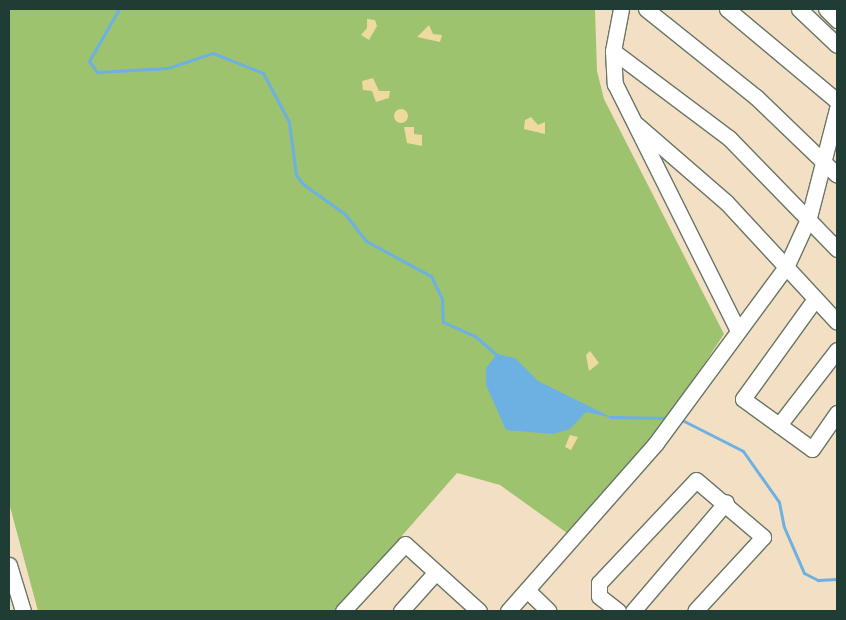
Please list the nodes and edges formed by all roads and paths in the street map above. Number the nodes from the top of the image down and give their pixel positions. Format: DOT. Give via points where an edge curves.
graph roads {
  1 [pos="621,9"];
  2 [pos="646,9"];
  3 [pos="727,9"];
  4 [pos="799,9"];
  5 [pos="826,9"];
  6 [pos="837,20"];
  7 [pos="837,45"];
  8 [pos="612,51"];
  9 [pos="837,101"];
  10 [pos="837,110"];
  11 [pos="632,121"];
  12 [pos="825,161"];
  13 [pos="837,175"];
  14 [pos="809,217"];
  15 [pos="837,249"];
  16 [pos="787,265"];
  17 [pos="815,299"];
  18 [pos="837,322"];
  19 [pos="737,329"];
  20 [pos="837,350"];
  21 [pos="837,413"];
  22 [pos="778,425"];
  23 [pos="726,502"];
  24 [pos="9,565"];
  25 [pos="436,573"];
  26 [pos="528,590"];
  27 [pos="468,608"];
  28 [pos="23,611"];
  29 [pos="343,611"];
  30 [pos="401,611"];
  31 [pos="508,611"];
  32 [pos="549,611"];
  33 [pos="618,611"];
  34 [pos="633,611"];
  35 [pos="695,611"];
  1 -- 8 [label="street"];
  2 -- 12 [label="street" via="756,97"];
  3 -- 9 [label="street"];
  4 -- 7 [label="street"];
  5 -- 6 [label="street"];
  8 -- 11 [label="street" via="615,84"];
  8 -- 14 [label="street" via="729,138"];
  10 -- 12 [label="street"];
  11 -- 16 [label="street" via="690,168"];
  11 -- 19 [label="street"];
  12 -- 13 [label="street"];
  12 -- 14 [label="street"];
  14 -- 15 [label="street"];
  14 -- 16 [label="street"];
  16 -- 17 [label="street"];
  16 -- 19 [label="street"];
  17 -- 18 [label="street"];
  17 -- 22 [label="street" via="743,398"];
  19 -- 26 [label="street" via="656,443"];
  20 -- 22 [label="street"];
  21 -- 22 [label="street" via="812,449"];
  23 -- 33 [label="street" via="701,481 692,482 599,583 599,596"];
  23 -- 34 [label="street"];
  23 -- 35 [label="street" via="763,540"];
  24 -- 28 [label="street"];
  25 -- 27 [label="street"];
  25 -- 29 [label="street" via="404,545"];
  25 -- 30 [label="street"];
  26 -- 31 [label="street"];
  26 -- 32 [label="street"];
}
